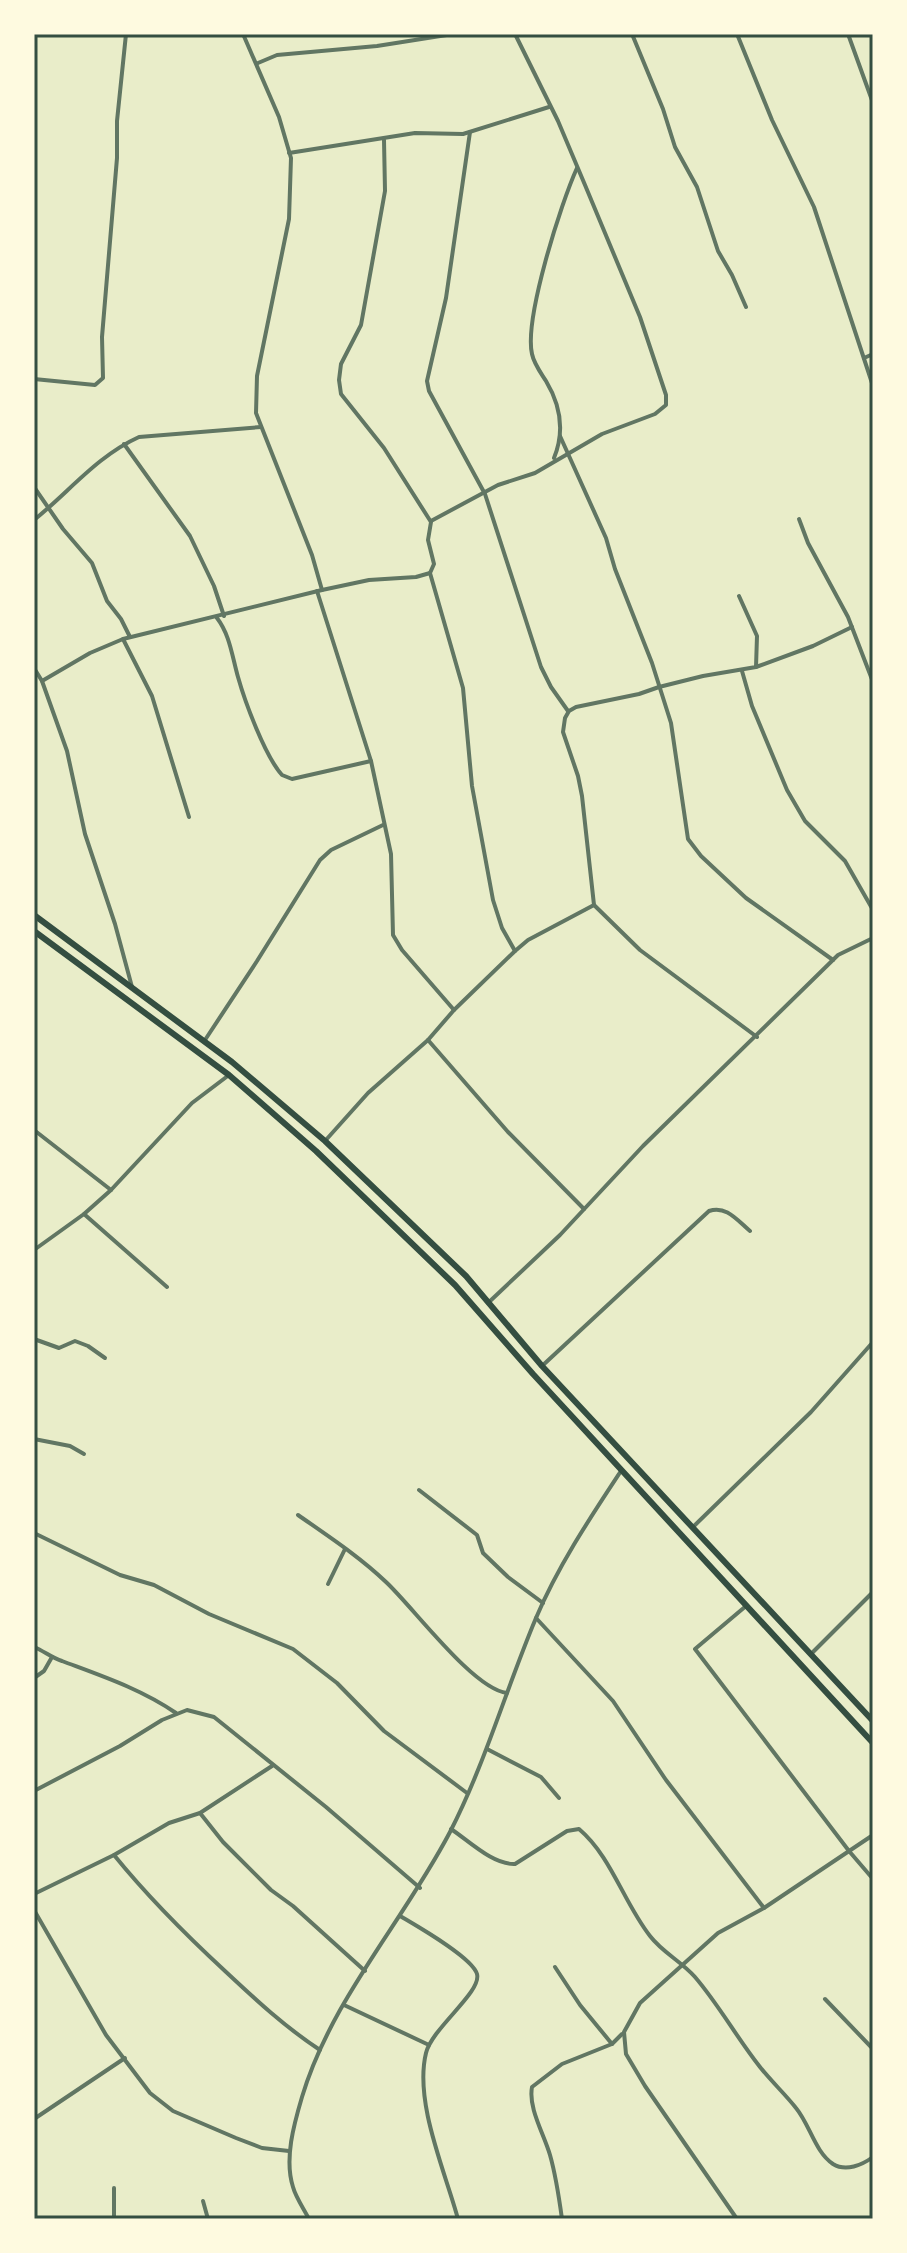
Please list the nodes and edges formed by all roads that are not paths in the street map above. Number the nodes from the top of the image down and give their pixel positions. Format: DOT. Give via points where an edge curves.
graph roads {
  1 [pos="126,34"];
  2 [pos="243,34"];
  3 [pos="453,34"];
  4 [pos="515,34"];
  5 [pos="632,34"];
  6 [pos="737,34"];
  7 [pos="848,34"];
  8 [pos="257,64"];
  9 [pos="873,103"];
  10 [pos="550,107"];
  11 [pos="470,132"];
  12 [pos="384,140"];
  13 [pos="289,153"];
  14 [pos="577,168"];
  15 [pos="746,307"];
  16 [pos="873,354"];
  17 [pos="864,358"];
  18 [pos="34,379"];
  19 [pos="873,386"];
  20 [pos="261,427"];
  21 [pos="560,436"];
  22 [pos="124,444"];
  23 [pos="569,453"];
  24 [pos="553,460"];
  25 [pos="34,487"];
  26 [pos="485,494"];
  27 [pos="50,508"];
  28 [pos="799,519"];
  29 [pos="34,520"];
  30 [pos="431,522"];
  31 [pos="430,573"];
  32 [pos="319,591"];
  33 [pos="739,596"];
  34 [pos="224,616"];
  35 [pos="217,618"];
  36 [pos="852,627"];
  37 [pos="130,637"];
  38 [pos="123,639"];
  39 [pos="756,667"];
  40 [pos="34,668"];
  41 [pos="742,671"];
  42 [pos="42,681"];
  43 [pos="873,682"];
  44 [pos="659,687"];
  45 [pos="569,711"];
  46 [pos="371,761"];
  47 [pos="189,817"];
  48 [pos="383,825"];
  49 [pos="594,905"];
  50 [pos="873,910"];
  51 [pos="34,915"];
  52 [pos="34,931"];
  53 [pos="873,938"];
  54 [pos="515,951"];
  55 [pos="833,960"];
  56 [pos="133,990"];
  57 [pos="454,1010"];
  58 [pos="757,1037"];
  59 [pos="205,1040"];
  60 [pos="428,1040"];
  61 [pos="229,1075"];
  62 [pos="34,1130"];
  63 [pos="325,1141"];
  64 [pos="111,1190"];
  65 [pos="584,1210"];
  66 [pos="84,1214"];
  67 [pos="750,1231"];
  68 [pos="34,1250"];
  69 [pos="167,1287"];
  70 [pos="488,1303"];
  71 [pos="34,1339"];
  72 [pos="873,1342"];
  73 [pos="105,1358"];
  74 [pos="542,1366"];
  75 [pos="34,1439"];
  76 [pos="84,1454"];
  77 [pos="622,1470"];
  78 [pos="419,1490"];
  79 [pos="298,1515"];
  80 [pos="693,1527"];
  81 [pos="34,1533"];
  82 [pos="345,1549"];
  83 [pos="328,1584"];
  84 [pos="873,1592"];
  85 [pos="543,1603"];
  86 [pos="747,1604"];
  87 [pos="536,1618"];
  88 [pos="34,1647"];
  89 [pos="811,1654"];
  90 [pos="52,1657"];
  91 [pos="34,1678"];
  92 [pos="507,1693"];
  93 [pos="178,1713"];
  94 [pos="873,1721"];
  95 [pos="873,1743"];
  96 [pos="487,1749"];
  97 [pos="272,1766"];
  98 [pos="34,1791"];
  99 [pos="467,1793"];
  100 [pos="559,1798"];
  101 [pos="200,1813"];
  102 [pos="451,1829"];
  103 [pos="873,1835"];
  104 [pos="849,1851"];
  105 [pos="114,1855"];
  106 [pos="873,1879"];
  107 [pos="420,1888"];
  108 [pos="34,1894"];
  109 [pos="764,1908"];
  110 [pos="34,1910"];
  111 [pos="400,1916"];
  112 [pos="683,1964"];
  113 [pos="555,1967"];
  114 [pos="365,1971"];
  115 [pos="825,1999"];
  116 [pos="343,2005"];
  117 [pos="624,2032"];
  118 [pos="612,2044"];
  119 [pos="429,2045"];
  120 [pos="873,2049"];
  121 [pos="321,2051"];
  122 [pos="125,2058"];
  123 [pos="34,2119"];
  124 [pos="289,2151"];
  125 [pos="873,2157"];
  126 [pos="114,2188"];
  127 [pos="203,2201"];
  128 [pos="114,2219"];
  129 [pos="208,2219"];
  130 [pos="309,2219"];
  131 [pos="458,2219"];
  132 [pos="562,2219"];
  133 [pos="737,2219"];
  1 -- 18 [label="street" via="103,378 95,385"];
  2 -- 8 [label="street"];
  3 -- 8 [label="street" via="277,55"];
  4 -- 10 [label="street"];
  5 -- 15 [label="street" via="675,147 697,187 718,251"];
  6 -- 17 [label="street" via="809,194"];
  7 -- 9 [label="street"];
  8 -- 13 [label="street"];
  10 -- 11 [label="street"];
  10 -- 14 [label="street"];
  11 -- 12 [label="street" via="415,133"];
  11 -- 26 [label="street" via="446,298 427,381"];
  12 -- 13 [label="street"];
  12 -- 30 [label="street" via="385,191 361,325 341,364 339,380 341,394 384,448"];
  13 -- 20 [label="street" via="289,219 255,387"];
  14 -- 21 [label="street" via="553,234 531,341 534,362 556,400"];
  14 -- 23 [label="street" via="640,317 666,405"];
  16 -- 17 [label="street"];
  17 -- 19 [label="street"];
  20 -- 22 [label="street" via="139,437"];
  20 -- 32 [label="street" via="312,555"];
  21 -- 23 [label="street"];
  21 -- 24 [label="street"];
  22 -- 27 [label="street"];
  22 -- 34 [label="street" via="190,536"];
  23 -- 24 [label="street"];
  23 -- 44 [label="street" via="606,538"];
  24 -- 26 [label="street"];
  25 -- 27 [label="street"];
  26 -- 30 [label="street"];
  26 -- 45 [label="street" via="541,667"];
  27 -- 29 [label="street"];
  27 -- 37 [label="street" via="92,563 107,601"];
  28 -- 36 [label="street"];
  30 -- 31 [label="street"];
  31 -- 32 [label="street"];
  31 -- 54 [label="street" via="463,688 472,786 493,900"];
  32 -- 34 [label="street"];
  32 -- 46 [label="street"];
  33 -- 39 [label="street" via="757,636"];
  34 -- 35 [label="street"];
  35 -- 37 [label="street"];
  35 -- 46 [label="street" via="230,641 250,709 282,775 292,779"];
  36 -- 39 [label="street"];
  36 -- 43 [label="street"];
  37 -- 38 [label="street"];
  38 -- 42 [label="street"];
  38 -- 47 [label="street" via="152,696"];
  39 -- 41 [label="street"];
  40 -- 42 [label="street"];
  41 -- 44 [label="street"];
  41 -- 50 [label="street" via="787,790 805,821 845,861"];
  42 -- 56 [label="street" via="67,751 85,834"];
  44 -- 45 [label="street"];
  44 -- 55 [label="street" via="671,723 684,826 693,847 746,898"];
  45 -- 49 [label="street" via="563,732 582,796"];
  46 -- 48 [label="street"];
  48 -- 57 [label="street" via="392,868 394,939"];
  48 -- 59 [label="street" via="320,860"];
  49 -- 54 [label="street"];
  49 -- 58 [label="street" via="640,950"];
  51 -- 56 [label="highway"];
  52 -- 61 [label="highway"];
  53 -- 55 [label="street"];
  54 -- 57 [label="street"];
  55 -- 58 [label="street"];
  56 -- 59 [label="highway"];
  57 -- 60 [label="street"];
  58 -- 65 [label="street"];
  59 -- 63 [label="highway"];
  60 -- 63 [label="street" via="368,1093"];
  60 -- 65 [label="street"];
  61 -- 64 [label="street" via="192,1103"];
  61 -- 77 [label="highway" via="455,1285"];
  62 -- 64 [label="street"];
  63 -- 70 [label="highway"];
  64 -- 66 [label="street"];
  65 -- 70 [label="street"];
  66 -- 68 [label="street"];
  66 -- 69 [label="street"];
  67 -- 74 [label="street" via="726,1211 709,1211"];
  70 -- 74 [label="highway"];
  71 -- 73 [label="street" via="59,1348 75,1341"];
  72 -- 80 [label="street" via="811,1412"];
  74 -- 80 [label="highway"];
  75 -- 76 [label="street"];
  77 -- 85 [label="street"];
  77 -- 86 [label="highway"];
  78 -- 85 [label="street" via="468,1527 479,1538 483,1553"];
  79 -- 82 [label="street"];
  80 -- 89 [label="highway"];
  81 -- 99 [label="street" via="293,1649 337,1683 384,1731"];
  82 -- 83 [label="street"];
  82 -- 92 [label="street" via="386,1581 479,1679"];
  84 -- 89 [label="street"];
  85 -- 87 [label="street"];
  86 -- 95 [label="highway"];
  86 -- 104 [label="street" via="695,1649"];
  87 -- 92 [label="street"];
  87 -- 109 [label="street" via="613,1701"];
  88 -- 90 [label="street"];
  89 -- 94 [label="highway"];
  90 -- 91 [label="street"];
  90 -- 93 [label="street" via="152,1697"];
  92 -- 96 [label="street"];
  93 -- 97 [label="street" via="193,1710 214,1717"];
  93 -- 98 [label="street"];
  96 -- 99 [label="street"];
  96 -- 100 [label="street" via="541,1777"];
  97 -- 101 [label="street"];
  97 -- 107 [label="street"];
  99 -- 102 [label="street"];
  101 -- 105 [label="street" via="169,1823"];
  101 -- 114 [label="street" via="271,1890"];
  102 -- 107 [label="street"];
  102 -- 112 [label="street" via="508,1864 579,1829 648,1934"];
  103 -- 104 [label="street"];
  104 -- 106 [label="street"];
  104 -- 109 [label="street"];
  105 -- 108 [label="street"];
  105 -- 121 [label="street" via="142,1891 254,1999"];
  107 -- 111 [label="street"];
  109 -- 112 [label="street" via="718,1933"];
  110 -- 122 [label="street" via="106,2035"];
  111 -- 114 [label="street"];
  111 -- 119 [label="street" via="456,1953 478,1976 475,1988"];
  112 -- 117 [label="street" via="640,2003"];
  112 -- 125 [label="street" via="800,2113 826,2158 848,2168"];
  113 -- 118 [label="street"];
  114 -- 116 [label="street"];
  115 -- 120 [label="street"];
  116 -- 119 [label="street"];
  116 -- 121 [label="street"];
  117 -- 118 [label="street"];
  117 -- 133 [label="street" via="626,2054 639,2077"];
  118 -- 132 [label="street" via="562,2064 532,2087"];
  119 -- 131 [label="street" via="424,2083 430,2132"];
  121 -- 124 [label="street" via="302,2095"];
  122 -- 123 [label="street"];
  122 -- 124 [label="street" via="150,2093 173,2111 262,2148"];
  124 -- 130 [label="street" via="292,2185"];
  126 -- 128 [label="street"];
  127 -- 129 [label="street"];
}
